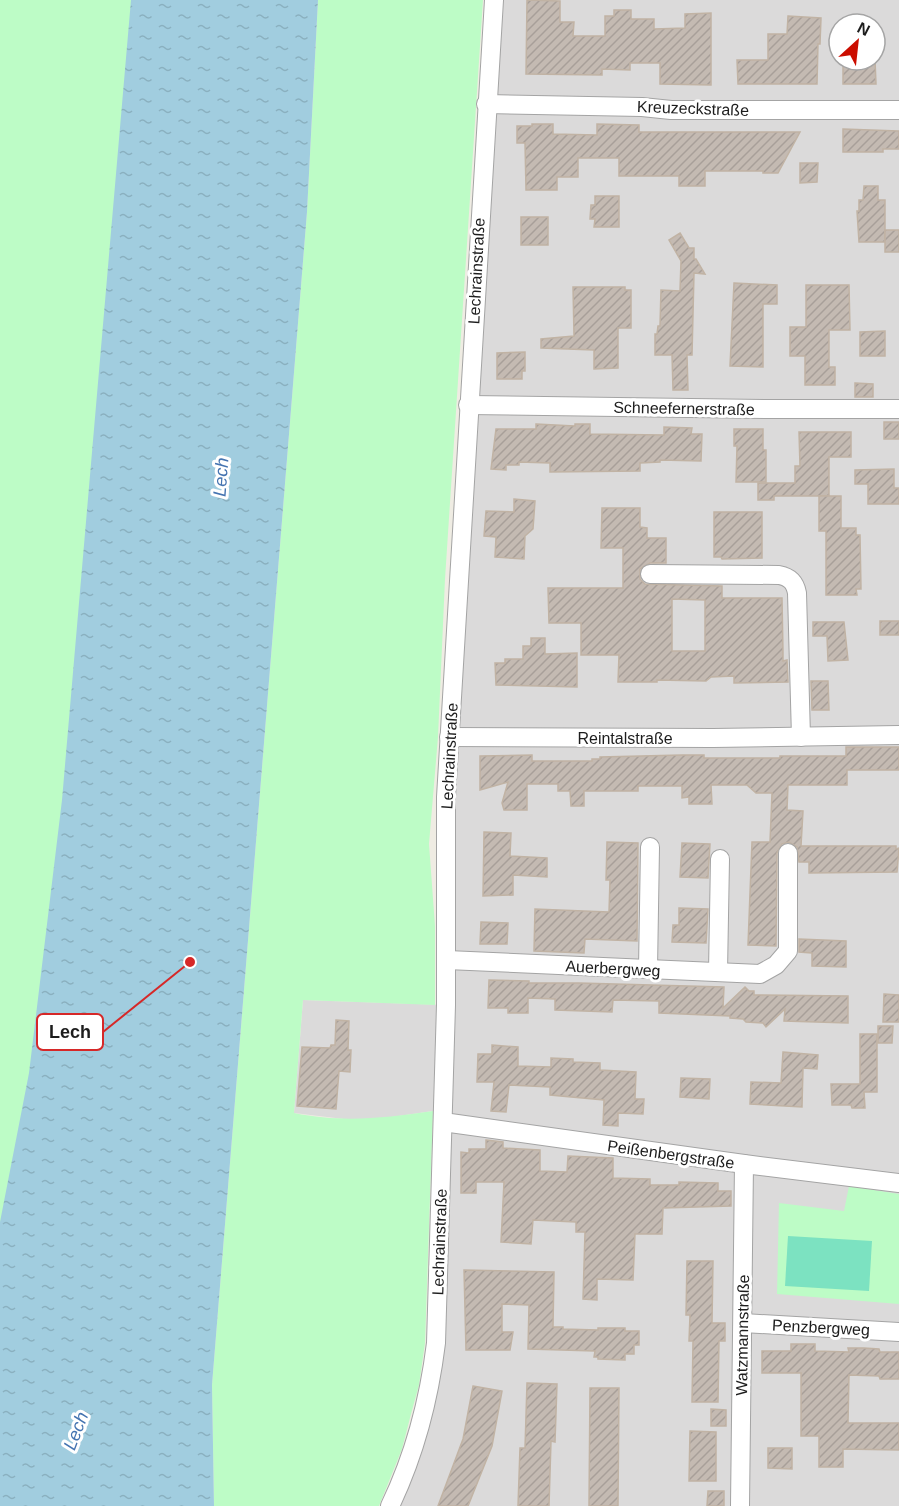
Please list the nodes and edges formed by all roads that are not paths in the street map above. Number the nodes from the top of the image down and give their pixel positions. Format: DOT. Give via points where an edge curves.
graph roads {
  1 [pos="494,0"];
  2 [pos="486,104"];
  3 [pos="899,110"];
  4 [pos="468,405"];
  5 [pos="899,409"];
  6 [pos="650,574"];
  7 [pos="899,735"];
  8 [pos="449,737"];
  9 [pos="801,737"];
  10 [pos="650,847"];
  11 [pos="788,852"];
  12 [pos="720,859"];
  13 [pos="447,960"];
  14 [pos="648,969"];
  15 [pos="718,972"];
  16 [pos="442,1122"];
  17 [pos="744,1164"];
  18 [pos="899,1183"];
  19 [pos="742,1323"];
  20 [pos="899,1332"];
  21 [pos="390,1506"];
  22 [pos="740,1506"];
  1 -- 2 [label="street, Lechrainstraße"];
  2 -- 3 [label="street, Kreuzeckstraße" via="679,110"];
  2 -- 4 [label="street, Lechrainstraße"];
  4 -- 5 [label="street, Schneefernerstraße"];
  4 -- 8 [label="street, Lechrainstraße"];
  6 -- 9 [label="street" via="779,575 791,580 797,593"];
  7 -- 9 [label="street, Reintalstraße"];
  8 -- 9 [label="street, Reintalstraße"];
  8 -- 13 [label="street, Lechrainstraße"];
  10 -- 14 [label="street"];
  11 -- 15 [label="street, Auerbergweg" via="789,951 760,974"];
  12 -- 15 [label="street"];
  13 -- 14 [label="street, Auerbergweg"];
  13 -- 16 [label="street, Lechrainstraße"];
  14 -- 15 [label="street, Auerbergweg"];
  16 -- 17 [label="street, Peißenbergstraße"];
  16 -- 21 [label="street, Lechrainstraße" via="439,1272 432,1371 410,1461"];
  17 -- 18 [label="street, Peißenbergstraße"];
  17 -- 19 [label="street, Watzmannstraße"];
  19 -- 20 [label="street, Penzbergweg"];
  19 -- 22 [label="street, Watzmannstraße"];
}
